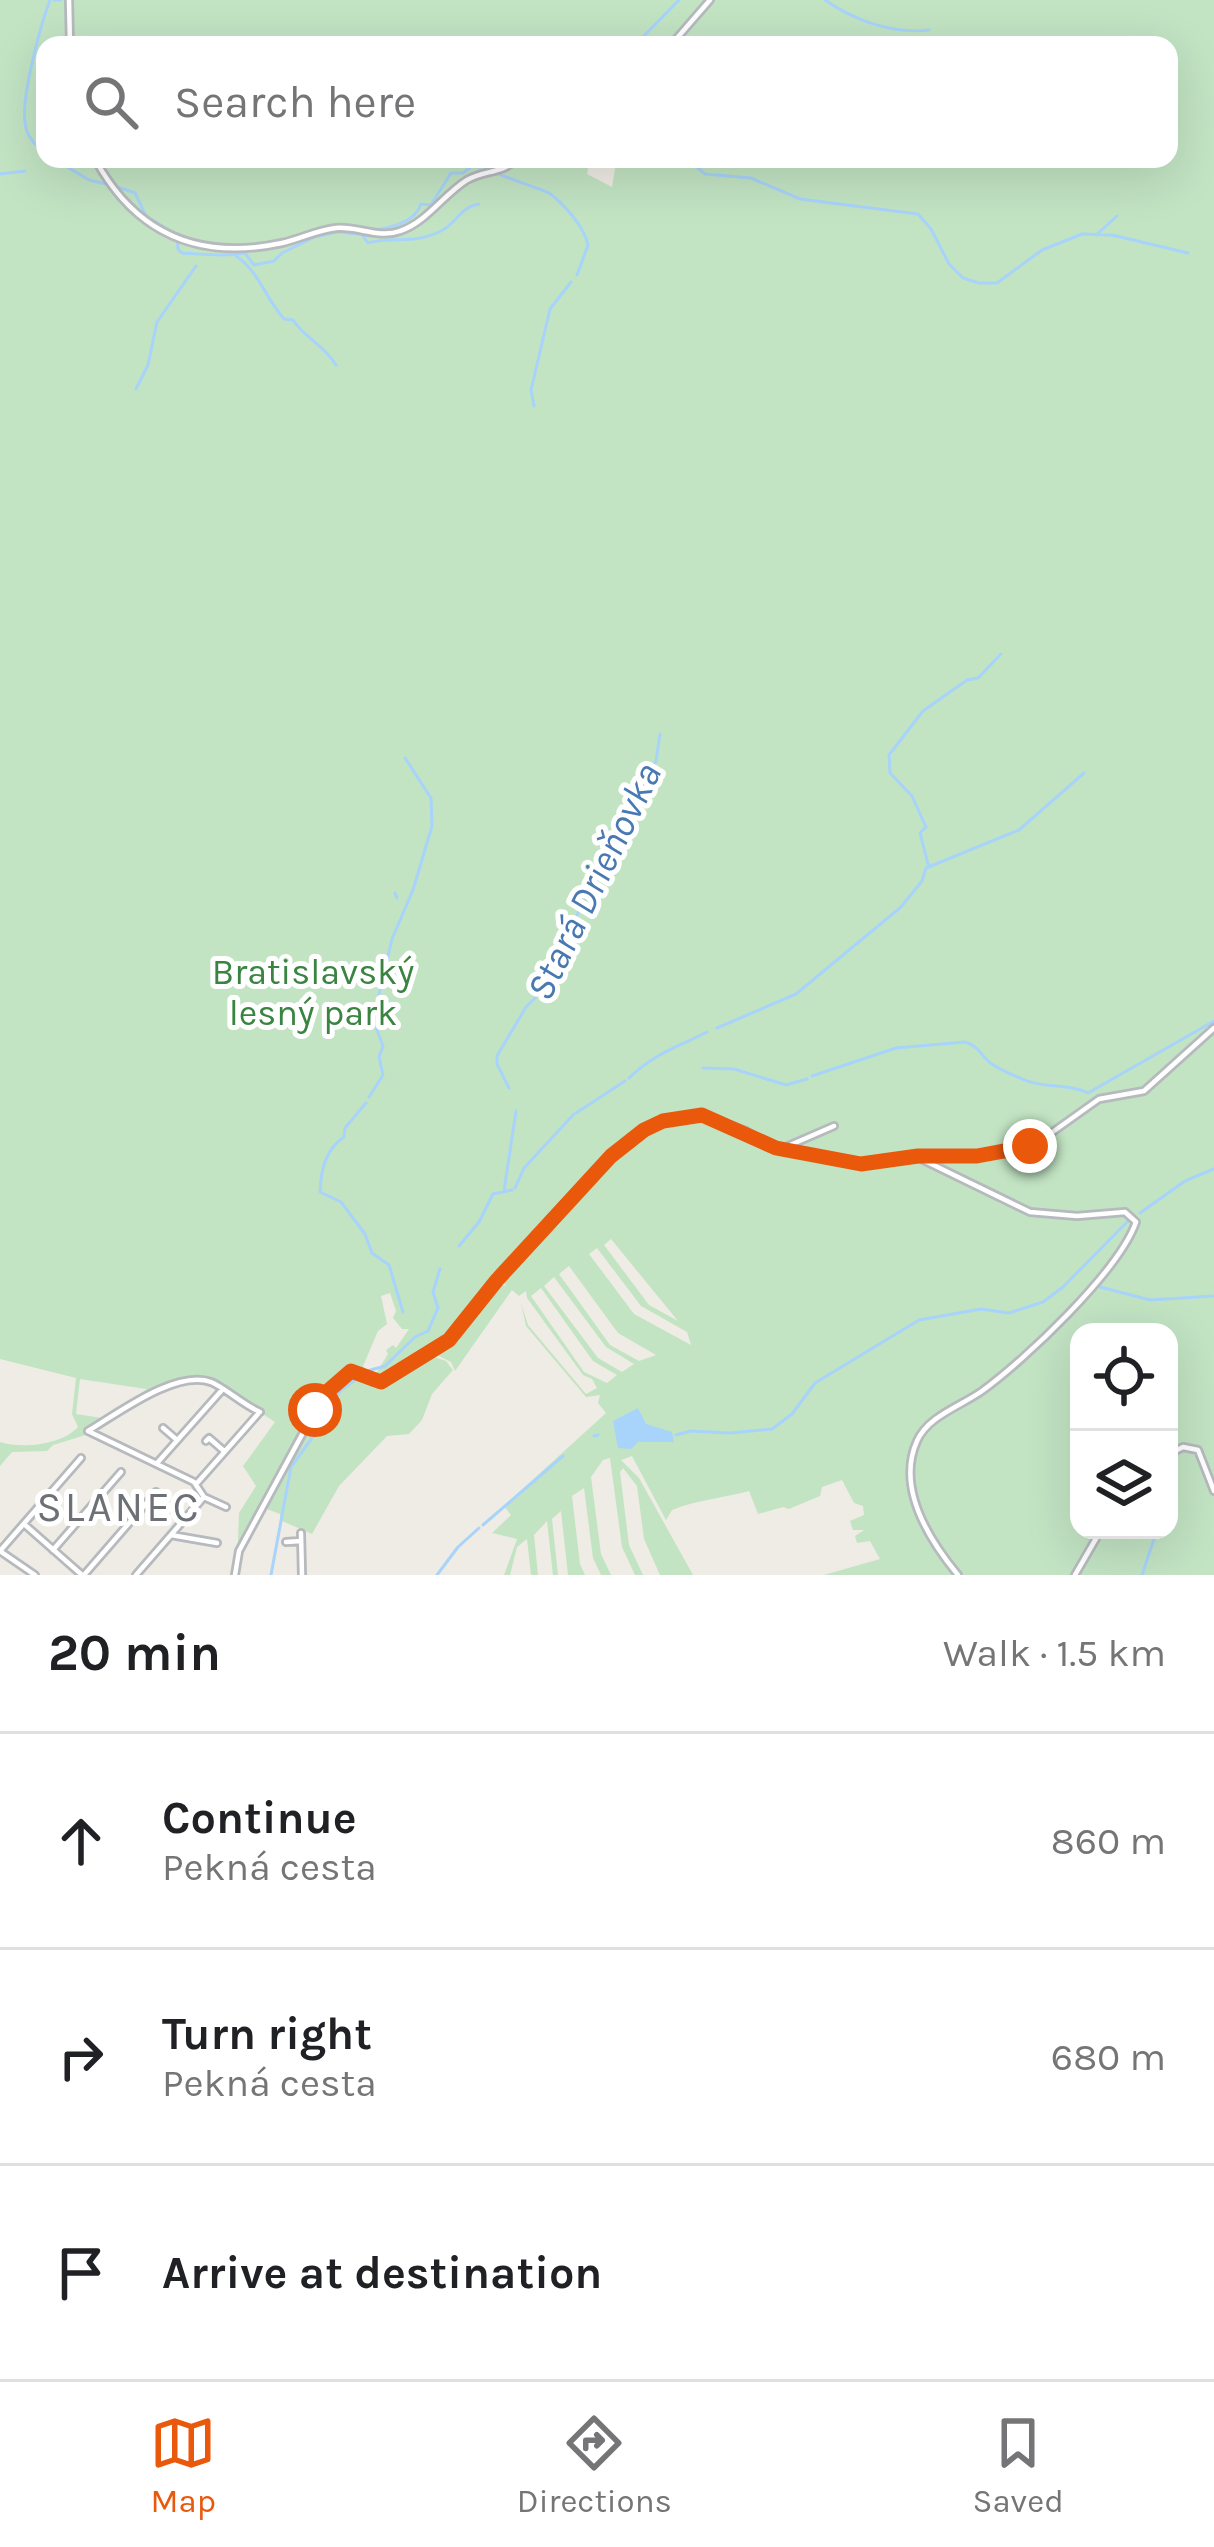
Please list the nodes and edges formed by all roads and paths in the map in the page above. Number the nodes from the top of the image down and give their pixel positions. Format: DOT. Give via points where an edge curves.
graph roads {
  1 [pos="69,0"];
  2 [pos="710,0"];
  3 [pos="70,36"];
  4 [pos="679,36"];
  5 [pos="99,168"];
  6 [pos="506,168"];
  7 [pos="1214,1028"];
  8 [pos="834,1126"];
  9 [pos="781,1149"];
  10 [pos="915,1156"];
  11 [pos="222,1390"];
  12 [pos="163,1429"];
  13 [pos="177,1441"];
  14 [pos="206,1441"];
  15 [pos="1178,1450"];
  16 [pos="225,1451"];
  17 [pos="81,1458"];
  18 [pos="156,1464"];
  19 [pos="122,1472"];
  20 [pos="196,1484"];
  21 [pos="1214,1491"];
  22 [pos="156,1492"];
  23 [pos="204,1497"];
  24 [pos="226,1507"];
  25 [pos="23,1524"];
  26 [pos="171,1535"];
  27 [pos="1096,1539"];
  28 [pos="286,1541"];
  29 [pos="217,1543"];
  30 [pos="53,1550"];
  31 [pos="0,1551"];
  32 [pos="35,1575"];
  33 [pos="83,1575"];
  34 [pos="136,1575"];
  35 [pos="235,1575"];
  36 [pos="302,1575"];
  37 [pos="958,1575"];
  38 [pos="1076,1575"];
  1 -- 3 [label="street"];
  2 -- 4 [label="street"];
  5 -- 6 [label="street" via="150,226 177,240 261,245 333,229 406,229 461,184"];
  7 -- 10 [label="street" via="1144,1090 1099,1099 1030,1146"];
  8 -- 9 [label="street"];
  9 -- 10 [label="street" via="866,1164"];
  9 -- 35 [label="street" via="698,1114 644,1130 547,1223 449,1340 385,1380 351,1371 318,1405 239,1551"];
  10 -- 37 [label="street" via="1030,1212 1125,1212 1135,1227 1050,1333 917,1440 919,1514"];
  11 -- 13 [label="street"];
  11 -- 16 [label="street" via="261,1411"];
  11 -- 18 [label="street" via="207,1381 164,1387 88,1431"];
  12 -- 13 [label="street"];
  13 -- 18 [label="street"];
  14 -- 16 [label="street"];
  15 -- 21 [label="street" via="1198,1450"];
  16 -- 20 [label="street"];
  17 -- 25 [label="street"];
  18 -- 20 [label="street"];
  19 -- 30 [label="street"];
  20 -- 23 [label="street"];
  22 -- 33 [label="street"];
  23 -- 24 [label="street"];
  23 -- 26 [label="street"];
  25 -- 30 [label="street"];
  25 -- 31 [label="street"];
  26 -- 29 [label="street"];
  26 -- 34 [label="street"];
  27 -- 38 [label="street"];
  28 -- 36 [label="street" via="301,1537"];
  30 -- 33 [label="street"];
  31 -- 32 [label="street"];
}
